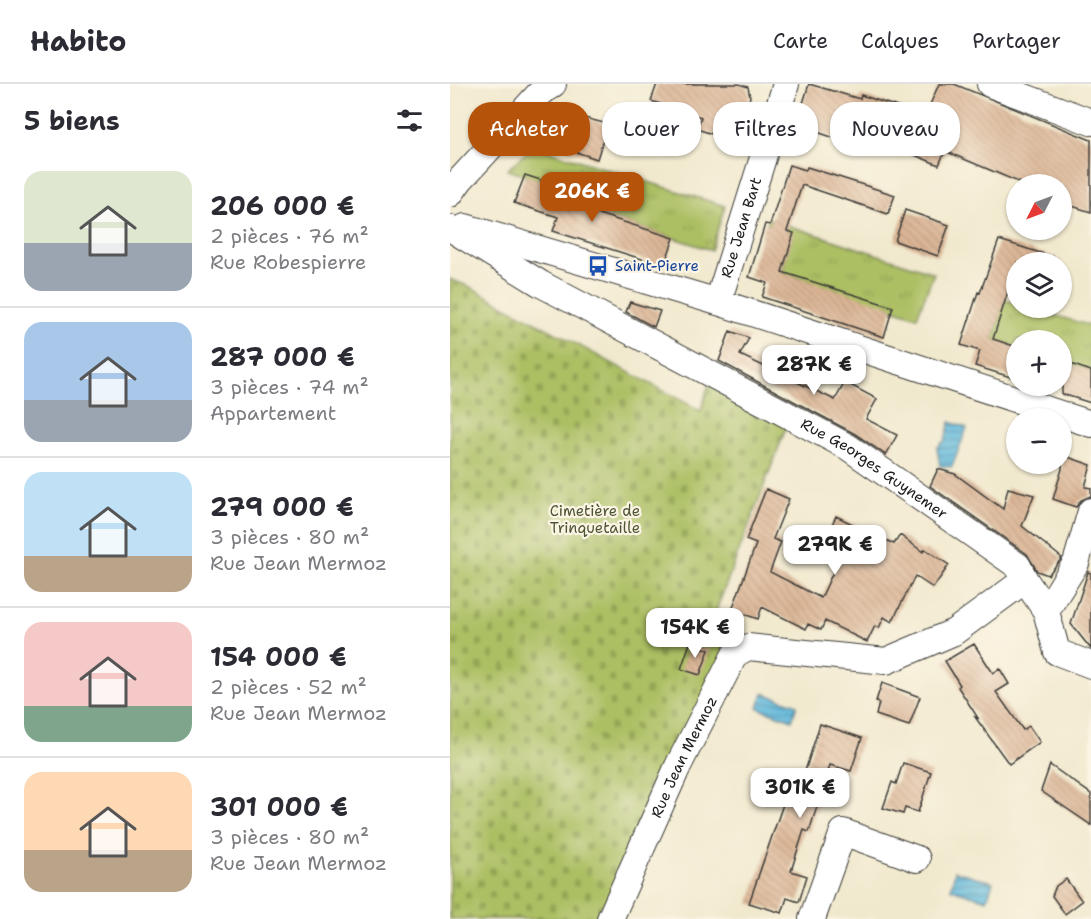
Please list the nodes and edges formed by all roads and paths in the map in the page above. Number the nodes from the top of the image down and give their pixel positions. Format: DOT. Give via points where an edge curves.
graph roads {
  1 [pos="553,84"];
  2 [pos="786,84"];
  3 [pos="990,84"];
  4 [pos="1091,122"];
  5 [pos="450,194"];
  6 [pos="450,223"];
  7 [pos="450,228"];
  8 [pos="718,302"];
  9 [pos="1091,424"];
  10 [pos="1091,511"];
  11 [pos="1025,580"];
  12 [pos="1046,611"];
  13 [pos="1091,665"];
  14 [pos="917,859"];
  15 [pos="610,919"];
  16 [pos="812,919"];
  1 -- 5 [label="street" via="538,94"];
  2 -- 8 [label="street, Rue Jean Bart"];
  3 -- 4 [label="street"];
  6 -- 8 [label="street"];
  7 -- 11 [label="street, Rue Georges Guynemer" via="541,284 848,447 1018,566"];
  8 -- 9 [label="street"];
  10 -- 12 [label="street" via="1076,564"];
  11 -- 12 [label="street, Rue Georges Guynemer"];
  11 -- 15 [label="street, Rue Jean Mermoz" via="954,632 886,661 748,647 735,654 678,766"];
  12 -- 13 [label="street, Rue Georges Guynemer" via="1057,652"];
  14 -- 16 [label="street" via="843,832"];
}
